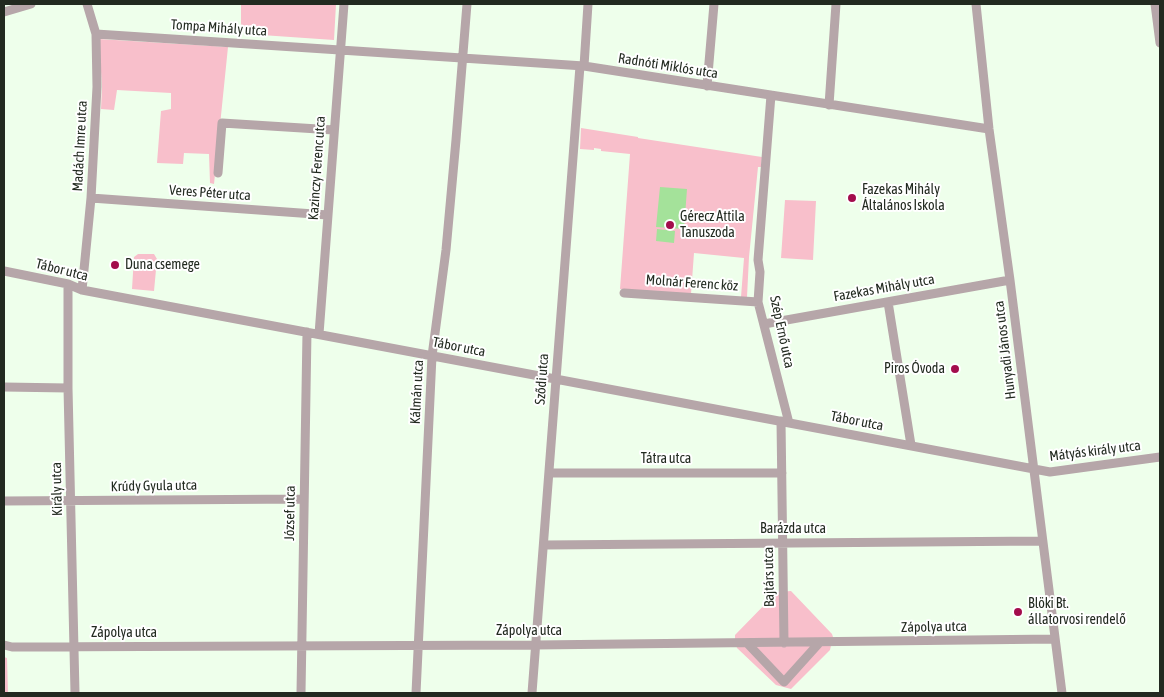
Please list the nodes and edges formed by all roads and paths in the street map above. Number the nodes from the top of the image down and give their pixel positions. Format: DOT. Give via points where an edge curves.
graph roads {
  1 [pos="30,4"];
  2 [pos="87,4"];
  3 [pos="344,4"];
  4 [pos="467,4"];
  5 [pos="588,4"];
  6 [pos="714,4"];
  7 [pos="836,4"];
  8 [pos="976,4"];
  9 [pos="1156,4"];
  10 [pos="4,12"];
  11 [pos="96,34"];
  12 [pos="1160,43"];
  13 [pos="340,50"];
  14 [pos="463,58"];
  15 [pos="582,66"];
  16 [pos="707,86"];
  17 [pos="771,95"];
  18 [pos="829,104"];
  19 [pos="989,129"];
  20 [pos="334,130"];
  21 [pos="218,173"];
  22 [pos="91,198"];
  23 [pos="328,215"];
  24 [pos="4,271"];
  25 [pos="1010,280"];
  26 [pos="68,284"];
  27 [pos="82,290"];
  28 [pos="624,292"];
  29 [pos="758,302"];
  30 [pos="888,302"];
  31 [pos="764,324"];
  32 [pos="307,332"];
  33 [pos="319,334"];
  34 [pos="432,356"];
  35 [pos="556,379"];
  36 [pos="4,387"];
  37 [pos="68,388"];
  38 [pos="785,422"];
  39 [pos="911,446"];
  40 [pos="1160,457"];
  41 [pos="1033,468"];
  42 [pos="549,473"];
  43 [pos="782,473"];
  44 [pos="304,499"];
  45 [pos="4,501"];
  46 [pos="71,501"];
  47 [pos="1042,540"];
  48 [pos="783,543"];
  49 [pos="544,545"];
  50 [pos="1055,640"];
  51 [pos="820,642"];
  52 [pos="747,643"];
  53 [pos="784,643"];
  54 [pos="4,644"];
  55 [pos="536,645"];
  56 [pos="302,646"];
  57 [pos="418,646"];
  58 [pos="74,647"];
  59 [pos="784,682"];
  60 [pos="75,693"];
  61 [pos="301,693"];
  62 [pos="416,693"];
  63 [pos="532,693"];
  64 [pos="784,693"];
  65 [pos="1062,693"];
  1 -- 10 [label="street"];
  2 -- 11 [label="street, Madách Imre utca"];
  3 -- 13 [label="street, Kazinczy Ferenc utca"];
  4 -- 14 [label="street, Kálmán utca"];
  5 -- 15 [label="street, Sződi utca"];
  6 -- 16 [label="street"];
  7 -- 18 [label="street"];
  8 -- 19 [label="street, Hunyadi János utca"];
  9 -- 12 [label="street"];
  11 -- 13 [label="street, Tompa Mihály utca"];
  11 -- 22 [label="street, Madách Imre utca" via="98,87"];
  13 -- 14 [label="street, Radnóti Miklós utca"];
  13 -- 20 [label="street, Kazinczy Ferenc utca"];
  14 -- 15 [label="street, Radnóti Miklós utca"];
  14 -- 34 [label="street, Kálmán utca" via="446,250"];
  15 -- 16 [label="street, Radnóti Miklós utca"];
  15 -- 35 [label="street, Sződi utca"];
  16 -- 17 [label="street, Radnóti Miklós utca"];
  17 -- 18 [label="street, Radnóti Miklós utca"];
  17 -- 29 [label="street, Szép Ernő utca" via="758,260"];
  18 -- 19 [label="street, Radnóti Miklós utca"];
  19 -- 25 [label="street, Hunyadi János utca"];
  20 -- 21 [label="street" via="222,123"];
  20 -- 23 [label="street, Kazinczy Ferenc utca"];
  22 -- 23 [label="street, Veres Péter utca"];
  22 -- 27 [label="street, Madách Imre utca"];
  23 -- 33 [label="street, Kazinczy Ferenc utca"];
  24 -- 26 [label="street, Tábor utca"];
  25 -- 30 [label="street, Fazekas Mihály utca"];
  25 -- 41 [label="street, Hunyadi János utca"];
  26 -- 27 [label="street, Tábor utca"];
  26 -- 37 [label="street, Király utca"];
  27 -- 32 [label="street, Tábor utca"];
  28 -- 29 [label="street, Molnár Ferenc köz"];
  29 -- 31 [label="street, Szép Ernő utca"];
  30 -- 31 [label="street, Fazekas Mihály utca"];
  30 -- 39 [label="street"];
  31 -- 38 [label="street, Szép Ernő utca"];
  32 -- 33 [label="street, Tábor utca"];
  32 -- 44 [label="street, József utca"];
  33 -- 34 [label="street, Tábor utca"];
  34 -- 35 [label="street, Tábor utca"];
  34 -- 57 [label="street, Kálmán utca"];
  35 -- 38 [label="street, Tábor utca"];
  35 -- 42 [label="street, Sződi utca"];
  36 -- 37 [label="street"];
  37 -- 46 [label="street, Király utca"];
  38 -- 39 [label="street, Tábor utca"];
  38 -- 43 [label="street, Bajtárs utca"];
  39 -- 41 [label="street, Tábor utca"];
  40 -- 41 [label="street, Mátyás király utca" via="1050,472"];
  41 -- 47 [label="street, Hunyadi János utca"];
  42 -- 43 [label="street, Tátra utca"];
  42 -- 49 [label="street, Sződi utca"];
  43 -- 48 [label="street, Bajtárs utca"];
  44 -- 46 [label="street, Krúdy Gyula utca"];
  44 -- 56 [label="street, József utca"];
  45 -- 46 [label="street, Krúdy Gyula utca"];
  46 -- 58 [label="street, Király utca"];
  47 -- 48 [label="street, Barázda utca"];
  47 -- 50 [label="street, Hunyadi János utca"];
  48 -- 49 [label="street, Barázda utca"];
  48 -- 53 [label="street, Bajtárs utca"];
  49 -- 55 [label="street, Sződi utca"];
  50 -- 51 [label="street, Zápolya utca"];
  50 -- 65 [label="street, Hunyadi János utca"];
  51 -- 53 [label="street, Zápolya utca"];
  51 -- 59 [label="street"];
  52 -- 53 [label="street, Zápolya utca"];
  52 -- 55 [label="street, Zápolya utca"];
  52 -- 59 [label="street"];
  54 -- 58 [label="street, Zápolya utca" via="12,647"];
  55 -- 57 [label="street, Zápolya utca"];
  55 -- 63 [label="street, Sződi utca"];
  56 -- 57 [label="street, Zápolya utca"];
  56 -- 58 [label="street, Zápolya utca"];
  56 -- 61 [label="street, József utca"];
  57 -- 62 [label="street, Kálmán utca"];
  58 -- 60 [label="street, Király utca"];
  59 -- 64 [label="street"];
}
